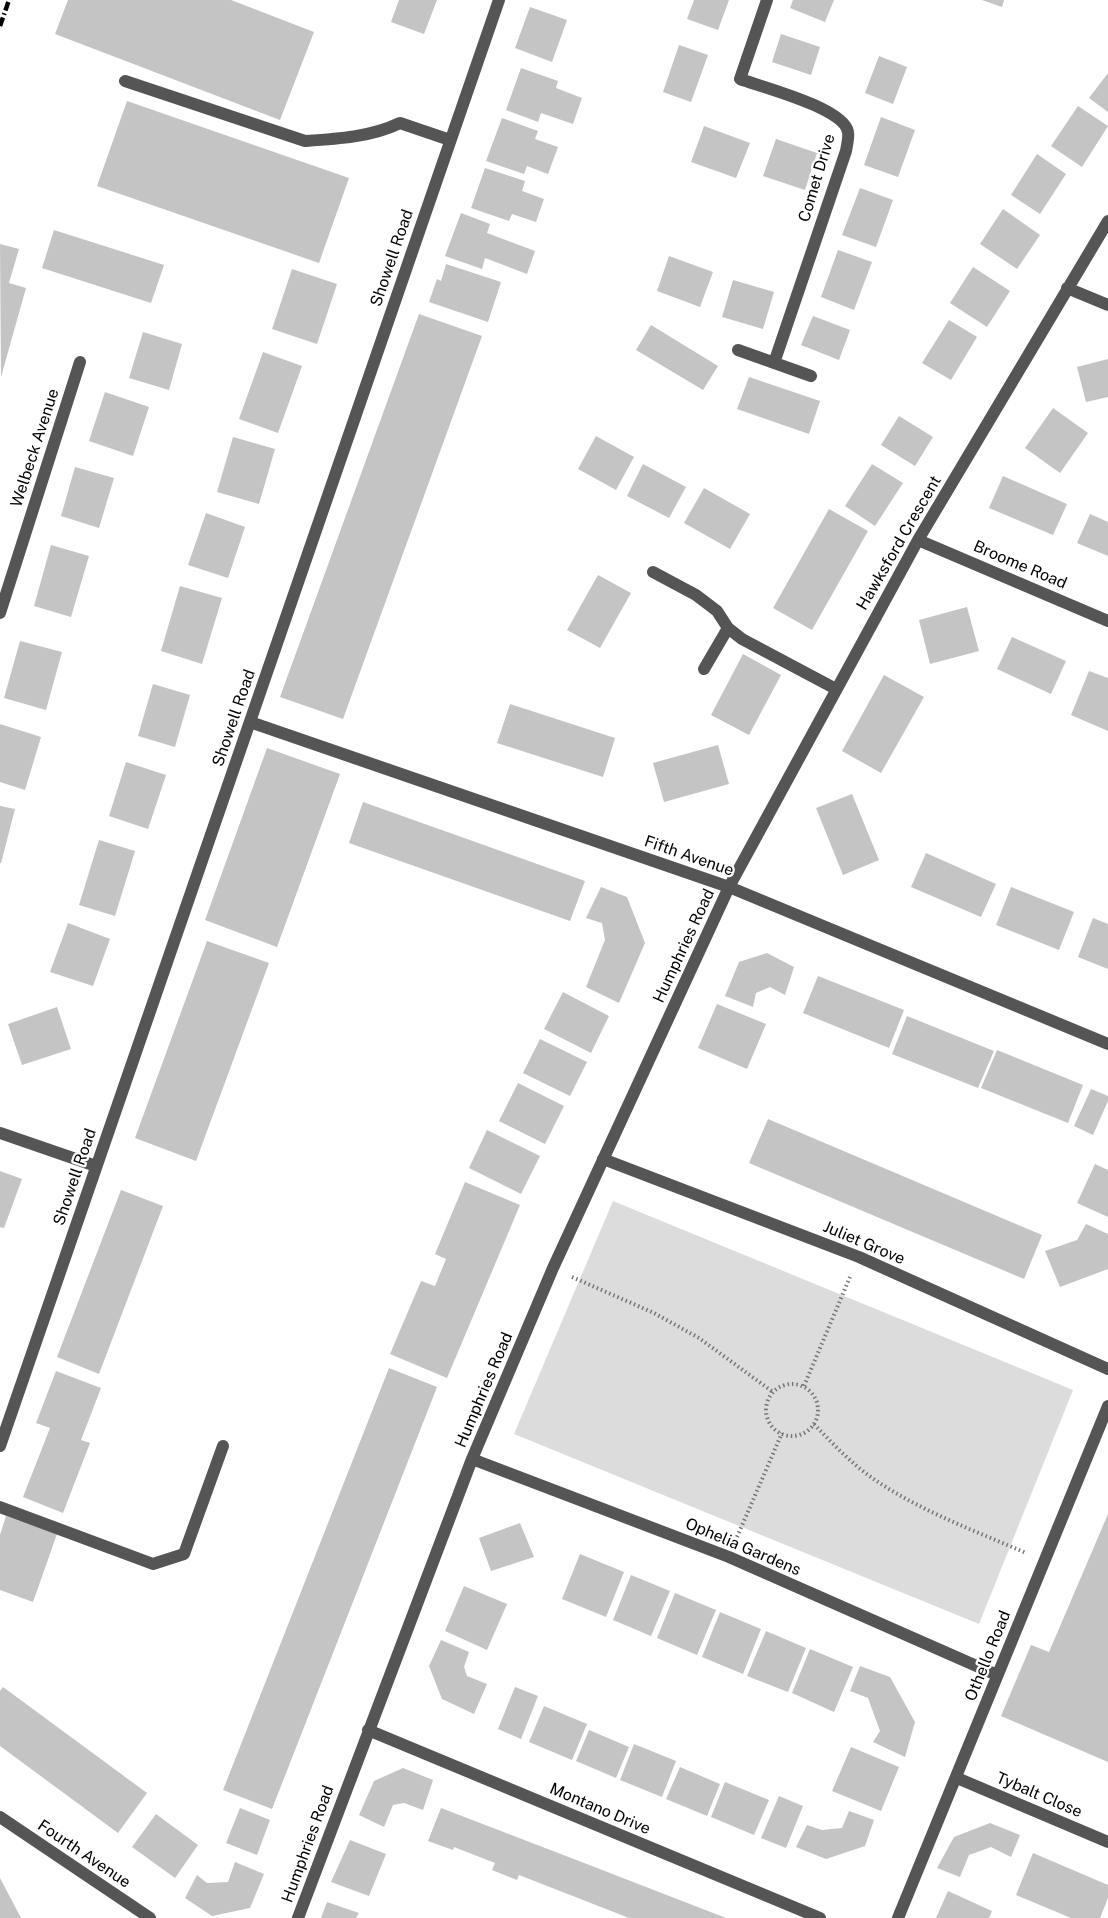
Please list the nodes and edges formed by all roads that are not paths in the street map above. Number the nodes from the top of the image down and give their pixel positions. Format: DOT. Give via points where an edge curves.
graph roads {
  1 [pos="499,0"];
  2 [pos="767,0"];
  3 [pos="125,81"];
  4 [pos="450,140"];
  5 [pos="1108,221"];
  6 [pos="1067,288"];
  7 [pos="1108,305"];
  8 [pos="738,350"];
  9 [pos="80,362"];
  10 [pos="774,363"];
  11 [pos="811,376"];
  12 [pos="918,540"];
  13 [pos="653,572"];
  14 [pos="0,613"];
  15 [pos="1108,621"];
  16 [pos="728,628"];
  17 [pos="704,669"];
  18 [pos="836,689"];
  19 [pos="250,722"];
  20 [pos="729,887"];
  21 [pos="1108,1044"];
  22 [pos="0,1133"];
  23 [pos="603,1159"];
  24 [pos="96,1166"];
  25 [pos="1108,1369"];
  26 [pos="1108,1406"];
  27 [pos="0,1446"];
  28 [pos="223,1446"];
  29 [pos="472,1459"];
  30 [pos="0,1507"];
  31 [pos="997,1675"];
  32 [pos="368,1730"];
  33 [pos="957,1778"];
  34 [pos="0,1817"];
  35 [pos="1108,1842"];
  36 [pos="150,1918"];
  37 [pos="298,1918"];
  38 [pos="820,1918"];
  39 [pos="898,1918"];
  1 -- 4 [label="street, Showell Road"];
  2 -- 10 [label="street, Comet Drive" via="740,79 826,110 841,119 848,132 846,151"];
  3 -- 4 [label="street" via="305,141 384,130 400,123"];
  4 -- 19 [label="street, Showell Road"];
  5 -- 6 [label="street, Hawksford Crescent"];
  6 -- 7 [label="street"];
  6 -- 12 [label="street, Hawksford Crescent"];
  8 -- 10 [label="street"];
  9 -- 14 [label="street, Welbeck Avenue"];
  10 -- 11 [label="street"];
  12 -- 15 [label="street, Broome Road"];
  12 -- 18 [label="street, Hawksford Crescent"];
  13 -- 16 [label="street" via="696,595 717,611"];
  16 -- 17 [label="street"];
  16 -- 18 [label="street"];
  18 -- 20 [label="street, Hawksford Crescent"];
  19 -- 20 [label="street, Fifth Avenue"];
  19 -- 24 [label="street, Showell Road"];
  20 -- 21 [label="street, Fifth Avenue"];
  20 -- 23 [label="street, Humphries Road"];
  22 -- 24 [label="street"];
  23 -- 25 [label="street, Juliet Grove" via="858,1257"];
  23 -- 29 [label="street, Humphries Road"];
  24 -- 27 [label="street, Showell Road"];
  26 -- 31 [label="street, Othello Road"];
  28 -- 30 [label="street" via="184,1554 153,1564"];
  29 -- 31 [label="street, Ophelia Gardens" via="729,1557"];
  29 -- 32 [label="street, Humphries Road"];
  31 -- 33 [label="street, Othello Road"];
  32 -- 37 [label="street, Humphries Road"];
  32 -- 38 [label="street, Montano Drive"];
  33 -- 35 [label="street, Tybalt Close"];
  33 -- 39 [label="street, Othello Road"];
  34 -- 36 [label="street, Fourth Avenue"];
}
